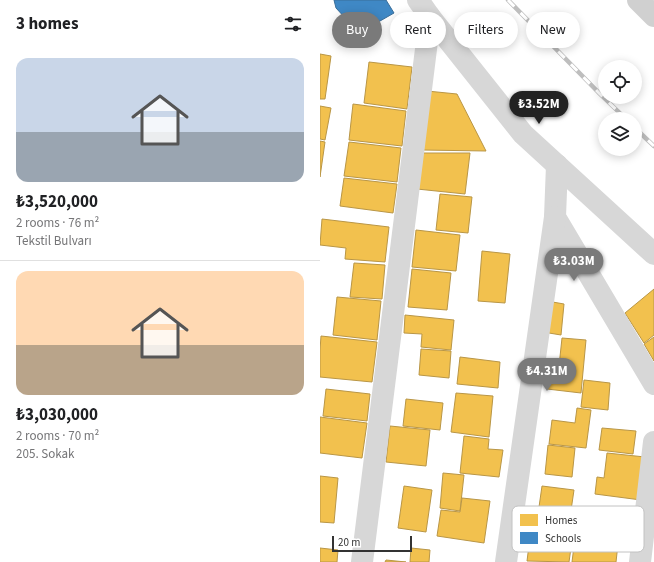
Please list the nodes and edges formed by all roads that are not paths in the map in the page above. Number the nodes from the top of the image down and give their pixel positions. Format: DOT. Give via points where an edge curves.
graph roads {
  1 [pos="638,0"];
  2 [pos="424,9"];
  3 [pos="654,16"];
  4 [pos="558,165"];
  5 [pos="555,217"];
  6 [pos="654,254"];
  7 [pos="654,384"];
  8 [pos="654,442"];
  9 [pos="514,506"];
  10 [pos="512,520"];
  11 [pos="644,528"];
  12 [pos="641,552"];
  13 [pos="362,562"];
  14 [pos="506,562"];
  15 [pos="640,562"];
  1 -- 3 [label="main road"];
  2 -- 4 [label="street" via="523,134"];
  2 -- 13 [label="street"];
  4 -- 5 [label="street"];
  4 -- 6 [label="street"];
  5 -- 7 [label="street"];
  5 -- 9 [label="street"];
  8 -- 11 [label="street"];
  10 -- 14 [label="street"];
  12 -- 15 [label="street"];
}
